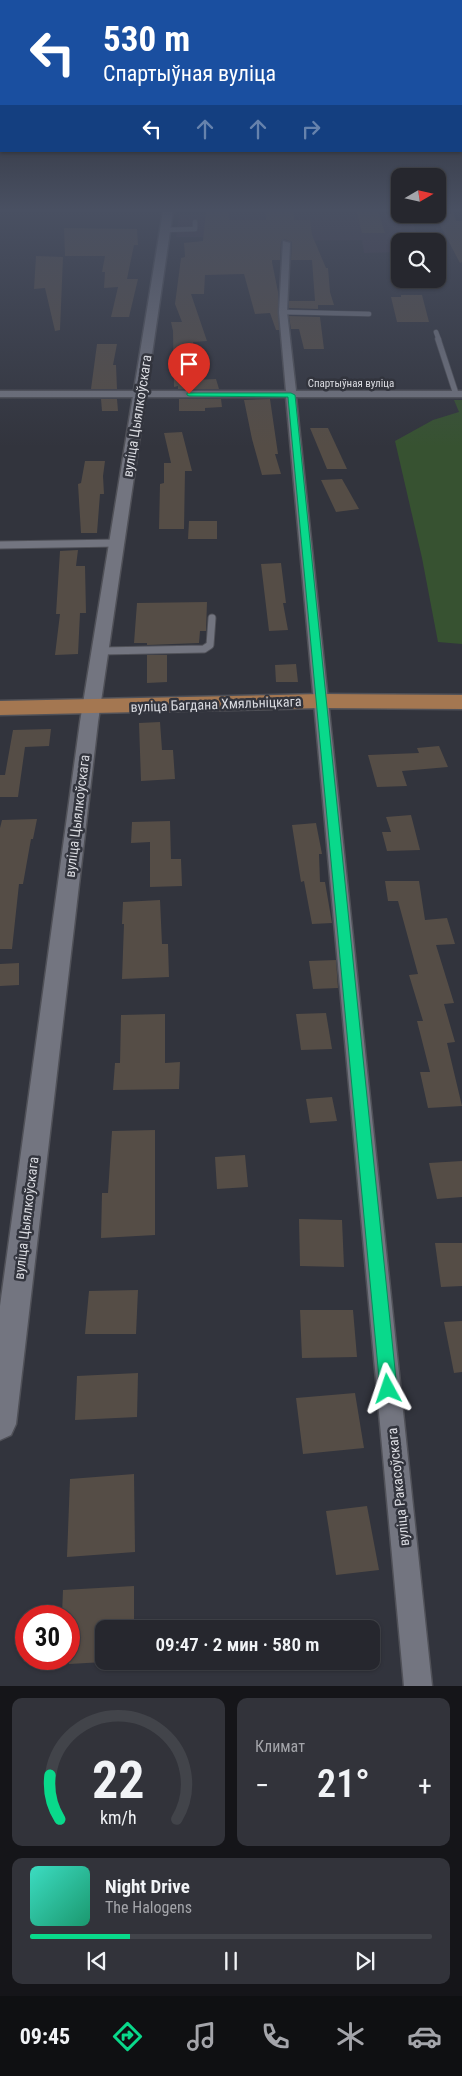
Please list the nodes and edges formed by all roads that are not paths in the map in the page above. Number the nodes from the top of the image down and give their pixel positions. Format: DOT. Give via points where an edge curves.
graph roads {
  1 [pos="156,290"];
  2 [pos="284,290"];
  3 [pos="283,312"];
  4 [pos="369,314"];
  5 [pos="436,332"];
  6 [pos="0,394"];
  7 [pos="140,394"];
  8 [pos="459,394"];
  9 [pos="291,395"];
  10 [pos="117,544"];
  11 [pos="0,545"];
  12 [pos="212,618"];
  13 [pos="101,651"];
  14 [pos="321,701"];
  15 [pos="462,702"];
  16 [pos="92,707"];
  17 [pos="0,708"];
  18 [pos="0,1424"];
  19 [pos="418,1686"];
  1 -- 7 [label="street, вуліца Цыялкоўскага"];
  2 -- 3 [label="street, вуліца Ракасоўскага"];
  3 -- 4 [label="lane"];
  3 -- 9 [label="street, вуліца Ракасоўскага"];
  5 -- 8 [label="lane"];
  6 -- 7 [label="street, Спартыўная вуліца"];
  7 -- 9 [label="street, Спартыўная вуліца"];
  7 -- 10 [label="street, вуліца Цыялкоўскага"];
  8 -- 9 [label="street, Спартыўная вуліца"];
  9 -- 14 [label="street, вуліца Ракасоўскага"];
  10 -- 11 [label="lane"];
  10 -- 13 [label="street, вуліца Цыялкоўскага"];
  12 -- 13 [label="lane" via="210,645 204,649"];
  13 -- 16 [label="street, вуліца Цыялкоўскага"];
  14 -- 15 [label="main road, вуліца Багдана Хмяльніцкага"];
  14 -- 16 [label="main road, вуліца Багдана Хмяльніцкага"];
  14 -- 19 [label="street, вуліца Ракасоўскага"];
  16 -- 17 [label="main road, вуліца Багдана Хмяльніцкага"];
  16 -- 18 [label="street, вуліца Цыялкоўскага"];
}
